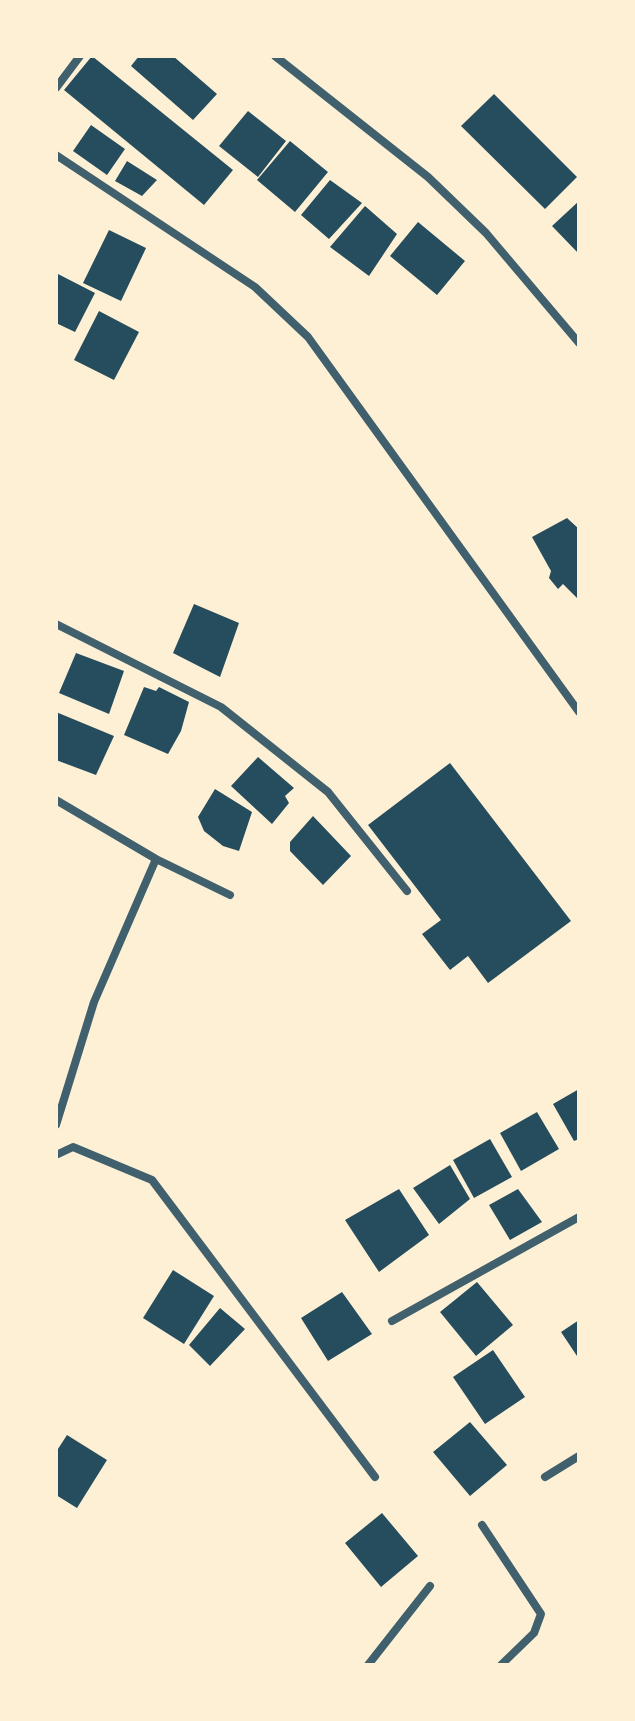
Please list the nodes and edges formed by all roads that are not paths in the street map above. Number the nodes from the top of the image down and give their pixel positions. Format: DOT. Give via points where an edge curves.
graph roads {
  1 [pos="80,56"];
  2 [pos="275,56"];
  3 [pos="56,88"];
  4 [pos="56,155"];
  5 [pos="579,343"];
  6 [pos="56,624"];
  7 [pos="579,712"];
  8 [pos="56,800"];
  9 [pos="156,859"];
  10 [pos="407,891"];
  11 [pos="230,895"];
  12 [pos="56,1125"];
  13 [pos="56,1155"];
  14 [pos="579,1217"];
  15 [pos="392,1321"];
  16 [pos="579,1456"];
  17 [pos="375,1477"];
  18 [pos="545,1477"];
  19 [pos="482,1525"];
  20 [pos="430,1586"];
  21 [pos="368,1665"];
  22 [pos="501,1665"];
  1 -- 3 [label="street"];
  2 -- 5 [label="street" via="428,177 486,233"];
  4 -- 7 [label="street" via="255,287 308,337"];
  6 -- 10 [label="street" via="221,707 328,792"];
  8 -- 9 [label="street"];
  9 -- 11 [label="street"];
  9 -- 12 [label="street" via="94,1002"];
  13 -- 17 [label="street" via="73,1147 152,1180"];
  14 -- 15 [label="street"];
  16 -- 18 [label="street"];
  19 -- 22 [label="street" via="541,1614 534,1633"];
  20 -- 21 [label="street"];
}
